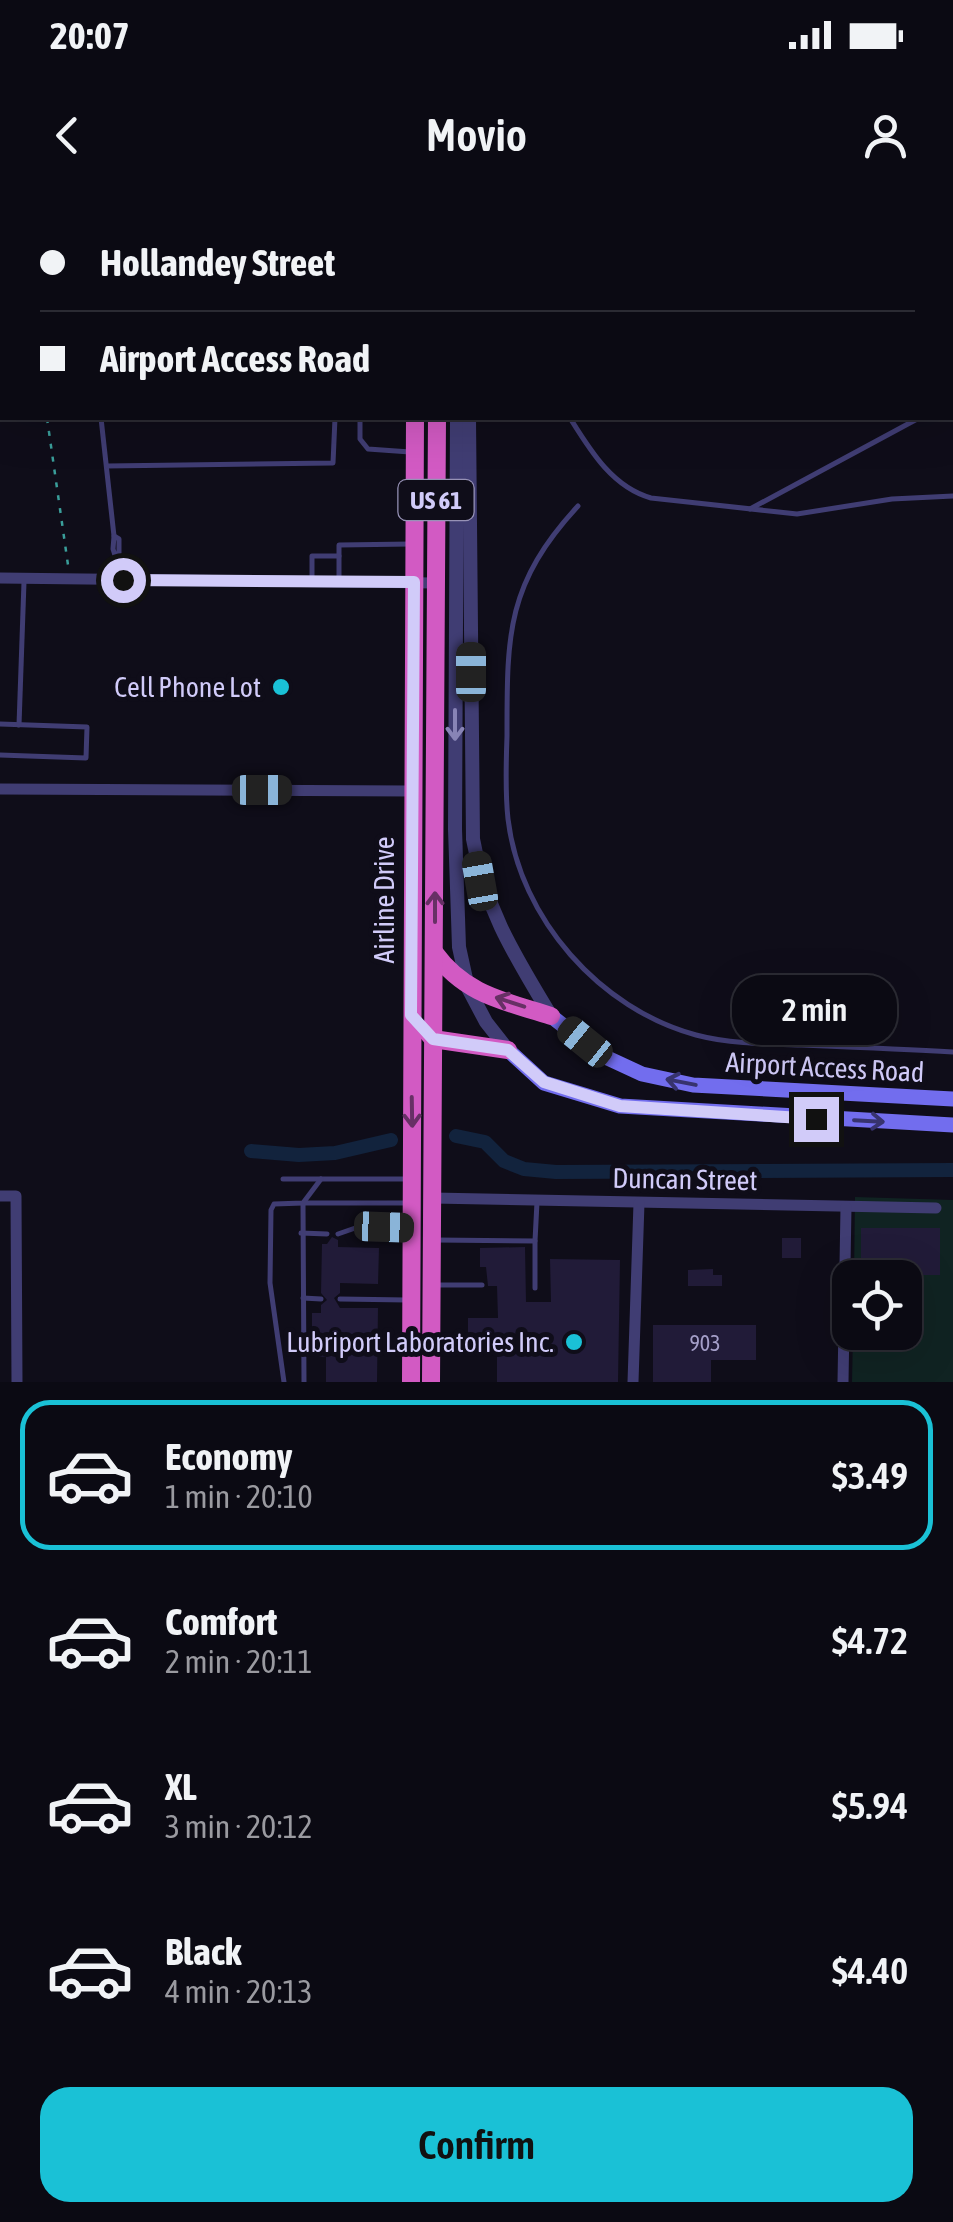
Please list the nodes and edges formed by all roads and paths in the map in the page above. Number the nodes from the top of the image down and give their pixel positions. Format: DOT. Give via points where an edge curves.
graph roads {
  1 [pos="47,420"];
  2 [pos="101,420"];
  3 [pos="335,420"];
  4 [pos="360,420"];
  5 [pos="415,420"];
  6 [pos="436,420"];
  7 [pos="457,420"];
  8 [pos="469,420"];
  9 [pos="571,420"];
  10 [pos="905,421"];
  11 [pos="414,452"];
  12 [pos="107,466"];
  13 [pos="953,496"];
  14 [pos="578,506"];
  15 [pos="748,510"];
  16 [pos="414,544"];
  17 [pos="339,556"];
  18 [pos="0,578"];
  19 [pos="24,579"];
  20 [pos="70,580"];
  21 [pos="123,580"];
  22 [pos="312,582"];
  23 [pos="338,582"];
  24 [pos="414,582"];
  25 [pos="436,583"];
  26 [pos="0,724"];
  27 [pos="20,725"];
  28 [pos="0,755"];
  29 [pos="0,789"];
  30 [pos="411,791"];
  31 [pos="434,952"];
  32 [pos="468,988"];
  33 [pos="411,1015"];
  34 [pos="552,1016"];
  35 [pos="433,1039"];
  36 [pos="470,1045"];
  37 [pos="508,1050"];
  38 [pos="953,1052"];
  39 [pos="433,1091"];
  40 [pos="953,1098"];
  41 [pos="953,1125"];
  42 [pos="283,1179"];
  43 [pos="322,1179"];
  44 [pos="413,1179"];
  45 [pos="0,1196"];
  46 [pos="433,1198"];
  47 [pos="536,1200"];
  48 [pos="303,1203"];
  49 [pos="640,1203"];
  50 [pos="413,1204"];
  51 [pos="846,1206"];
  52 [pos="936,1208"];
  53 [pos="412,1228"];
  54 [pos="301,1233"];
  55 [pos="327,1234"];
  56 [pos="338,1234"];
  57 [pos="432,1240"];
  58 [pos="535,1241"];
  59 [pos="432,1285"];
  60 [pos="482,1286"];
  61 [pos="535,1288"];
  62 [pos="303,1298"];
  63 [pos="321,1298"];
  64 [pos="340,1299"];
  65 [pos="412,1300"];
  66 [pos="17,1382"];
  67 [pos="284,1382"];
  68 [pos="304,1382"];
  69 [pos="411,1382"];
  70 [pos="431,1382"];
  71 [pos="633,1382"];
  72 [pos="843,1382"];
  1 -- 20 [label="path"];
  2 -- 12 [label="lane"];
  3 -- 12 [label="lane" via="333,463"];
  4 -- 11 [label="lane" via="360,440 368,449"];
  5 -- 11 [label="highway, Airline Drive / US 61"];
  6 -- 25 [label="highway, Airline Drive / US 61"];
  7 -- 32 [label="street, one-way" via="455,830 459,948"];
  8 -- 34 [label="street, Airport Access Road" via="473,839 480,881 504,940"];
  9 -- 15 [label="lane" via="629,490"];
  10 -- 15 [label="lane"];
  11 -- 16 [label="highway, Airline Drive / US 61"];
  12 -- 21 [label="lane"];
  13 -- 15 [label="lane" via="798,514"];
  14 -- 38 [label="lane" via="548,540 510,624 508,820 542,917 600,984 628,1005 694,1034"];
  16 -- 17 [label="lane" via="346,542 339,544"];
  16 -- 24 [label="highway, Airline Drive / US 61"];
  17 -- 22 [label="lane" via="312,556"];
  17 -- 23 [label="lane"];
  18 -- 19 [label="street"];
  19 -- 20 [label="street"];
  19 -- 27 [label="lane"];
  20 -- 21 [label="street"];
  21 -- 22 [label="street"];
  22 -- 23 [label="street"];
  23 -- 24 [label="street"];
  24 -- 25 [label="street"];
  24 -- 30 [label="highway, Airline Drive / US 61"];
  31 -- 25 [label="highway, Airline Drive / US 61, one-way"];
  26 -- 27 [label="lane"];
  27 -- 28 [label="lane" via="87,727 86,758"];
  29 -- 30 [label="street"];
  30 -- 33 [label="highway, Airline Drive / US 61"];
  31 -- 32 [label="highway"];
  31 -- 35 [label="highway, Airline Drive / US 61"];
  34 -- 32 [label="highway, one-way"];
  32 -- 37 [label="street"];
  33 -- 35 [label="highway"];
  33 -- 44 [label="highway, Airline Drive / US 61, one-way"];
  40 -- 34 [label="main road, Airport Access Road, one-way" via="676,1081 601,1055"];
  35 -- 36 [label="highway"];
  35 -- 39 [label="highway, Airline Drive / US 61"];
  36 -- 37 [label="highway"];
  36 -- 39 [label="highway" via="445,1063"];
  37 -- 41 [label="main road, Airport Access Road, one-way" via="544,1082 620,1106"];
  39 -- 46 [label="highway, Airline Drive / US 61"];
  42 -- 43 [label="lane"];
  43 -- 44 [label="lane"];
  43 -- 48 [label="lane"];
  44 -- 50 [label="highway, Airline Drive / US 61"];
  45 -- 66 [label="street" via="16,1196"];
  46 -- 47 [label="street, Duncan Street"];
  46 -- 57 [label="highway, Airline Drive / US 61"];
  47 -- 49 [label="street, Duncan Street"];
  47 -- 58 [label="lane"];
  48 -- 50 [label="lane"];
  48 -- 54 [label="lane"];
  48 -- 67 [label="lane" via="280,1202 271,1210 270,1282"];
  49 -- 51 [label="street, Duncan Street"];
  49 -- 71 [label="street"];
  50 -- 53 [label="highway, Airline Drive / US 61"];
  51 -- 52 [label="street, Duncan Street"];
  51 -- 72 [label="street"];
  53 -- 56 [label="lane" via="362,1226"];
  53 -- 65 [label="highway, Airline Drive / US 61"];
  54 -- 55 [label="lane"];
  54 -- 62 [label="lane"];
  57 -- 58 [label="lane"];
  57 -- 59 [label="highway, Airline Drive / US 61"];
  58 -- 61 [label="lane"];
  59 -- 60 [label="lane"];
  59 -- 70 [label="highway, Airline Drive / US 61"];
  62 -- 63 [label="lane"];
  62 -- 68 [label="lane"];
  64 -- 65 [label="lane"];
  65 -- 69 [label="highway, Airline Drive / US 61"];
}
